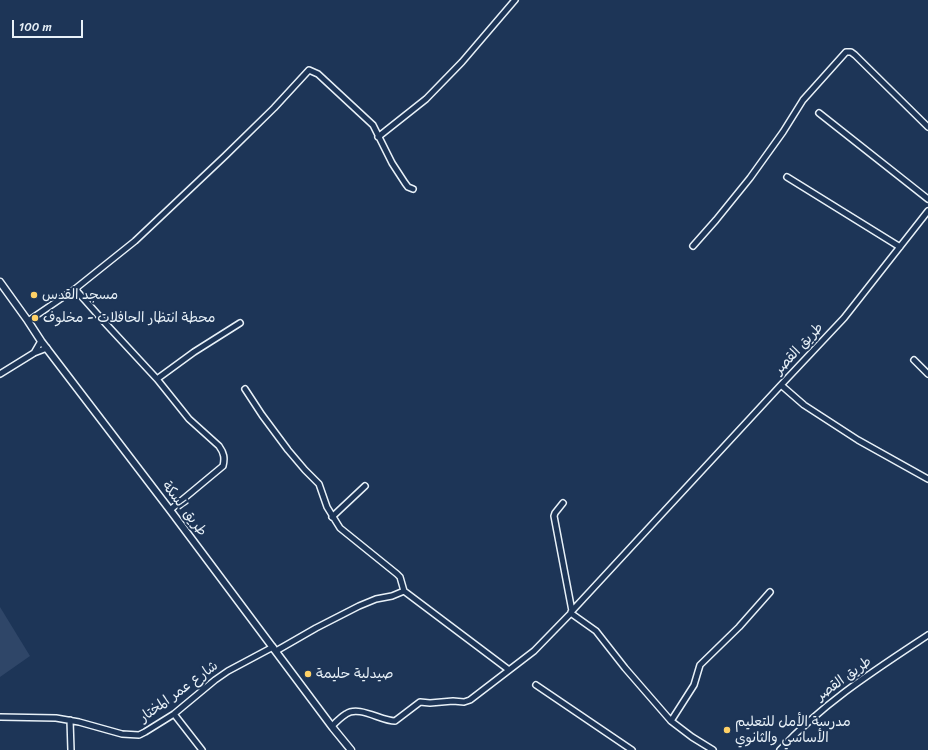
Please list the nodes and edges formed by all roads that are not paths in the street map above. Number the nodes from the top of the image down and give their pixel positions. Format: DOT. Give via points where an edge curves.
graph roads {
  1 [pos="515,0"];
  2 [pos="819,114"];
  3 [pos="928,127"];
  4 [pos="378,137"];
  5 [pos="787,177"];
  6 [pos="413,189"];
  7 [pos="928,199"];
  8 [pos="928,211"];
  9 [pos="693,246"];
  10 [pos="900,247"];
  11 [pos="0,282"];
  12 [pos="76,289"];
  13 [pos="28,321"];
  14 [pos="240,323"];
  15 [pos="41,342"];
  16 [pos="46,348"];
  17 [pos="34,353"];
  18 [pos="914,360"];
  19 [pos="0,374"];
  20 [pos="928,374"];
  21 [pos="157,379"];
  22 [pos="781,385"];
  23 [pos="245,389"];
  24 [pos="927,477"];
  25 [pos="365,486"];
  26 [pos="562,503"];
  27 [pos="170,510"];
  28 [pos="332,517"];
  29 [pos="404,591"];
  30 [pos="770,592"];
  31 [pos="572,612"];
  32 [pos="928,635"];
  33 [pos="274,649"];
  34 [pos="509,670"];
  35 [pos="536,685"];
  36 [pos="174,714"];
  37 [pos="0,717"];
  38 [pos="70,720"];
  39 [pos="671,721"];
  40 [pos="332,726"];
  41 [pos="71,750"];
  42 [pos="202,750"];
  43 [pos="351,750"];
  44 [pos="632,750"];
  45 [pos="713,750"];
  46 [pos="780,750"];
  1 -- 4 [label="street" via="462,62 426,99"];
  2 -- 7 [label="street"];
  3 -- 9 [label="street" via="855,54 846,52 803,100 750,178"];
  4 -- 6 [label="street" via="405,183"];
  4 -- 12 [label="street" via="373,125 318,74 309,70 274,108 141,236"];
  5 -- 10 [label="street"];
  8 -- 10 [label="street, طريق القصر"];
  10 -- 22 [label="street, طريق القصر" via="844,318"];
  11 -- 13 [label="main road, طريق السكة"];
  12 -- 13 [label="street"];
  12 -- 21 [label="street"];
  13 -- 15 [label="main road, طريق السكة"];
  14 -- 21 [label="street"];
  15 -- 16 [label="main road, طريق السكة"];
  15 -- 17 [label="street"];
  16 -- 17 [label="street"];
  16 -- 27 [label="main road, طريق السكة"];
  17 -- 19 [label="street"];
  18 -- 20 [label="street"];
  21 -- 27 [label="street" via="189,419 219,446 225,459 223,466 213,476"];
  22 -- 24 [label="street, طريق القصر" via="804,405 858,440"];
  22 -- 31 [label="street"];
  23 -- 28 [label="street" via="288,450 319,484"];
  25 -- 28 [label="street"];
  26 -- 31 [label="street" via="554,516"];
  27 -- 33 [label="main road, طريق السكة"];
  28 -- 29 [label="street" via="345,532 400,577"];
  29 -- 33 [label="street, شارع عمر المختار" via="359,606"];
  29 -- 34 [label="street"];
  30 -- 39 [label="street" via="700,665 694,685"];
  31 -- 34 [label="street" via="534,651"];
  31 -- 39 [label="street" via="596,631"];
  32 -- 46 [label="street, طريق القصر" via="856,683 803,726"];
  33 -- 36 [label="street, شارع عمر المختار" via="228,671"];
  33 -- 40 [label="main road, طريق السكة"];
  34 -- 40 [label="street" via="467,702 420,702 395,721 352,712"];
  35 -- 44 [label="street"];
  36 -- 38 [label="street, شارع عمر المختار" via="139,734 122,734"];
  36 -- 42 [label="street"];
  37 -- 38 [label="street, شارع عمر المختار"];
  38 -- 41 [label="street"];
  39 -- 45 [label="street"];
  40 -- 43 [label="main road, طريق السكة"];
}
